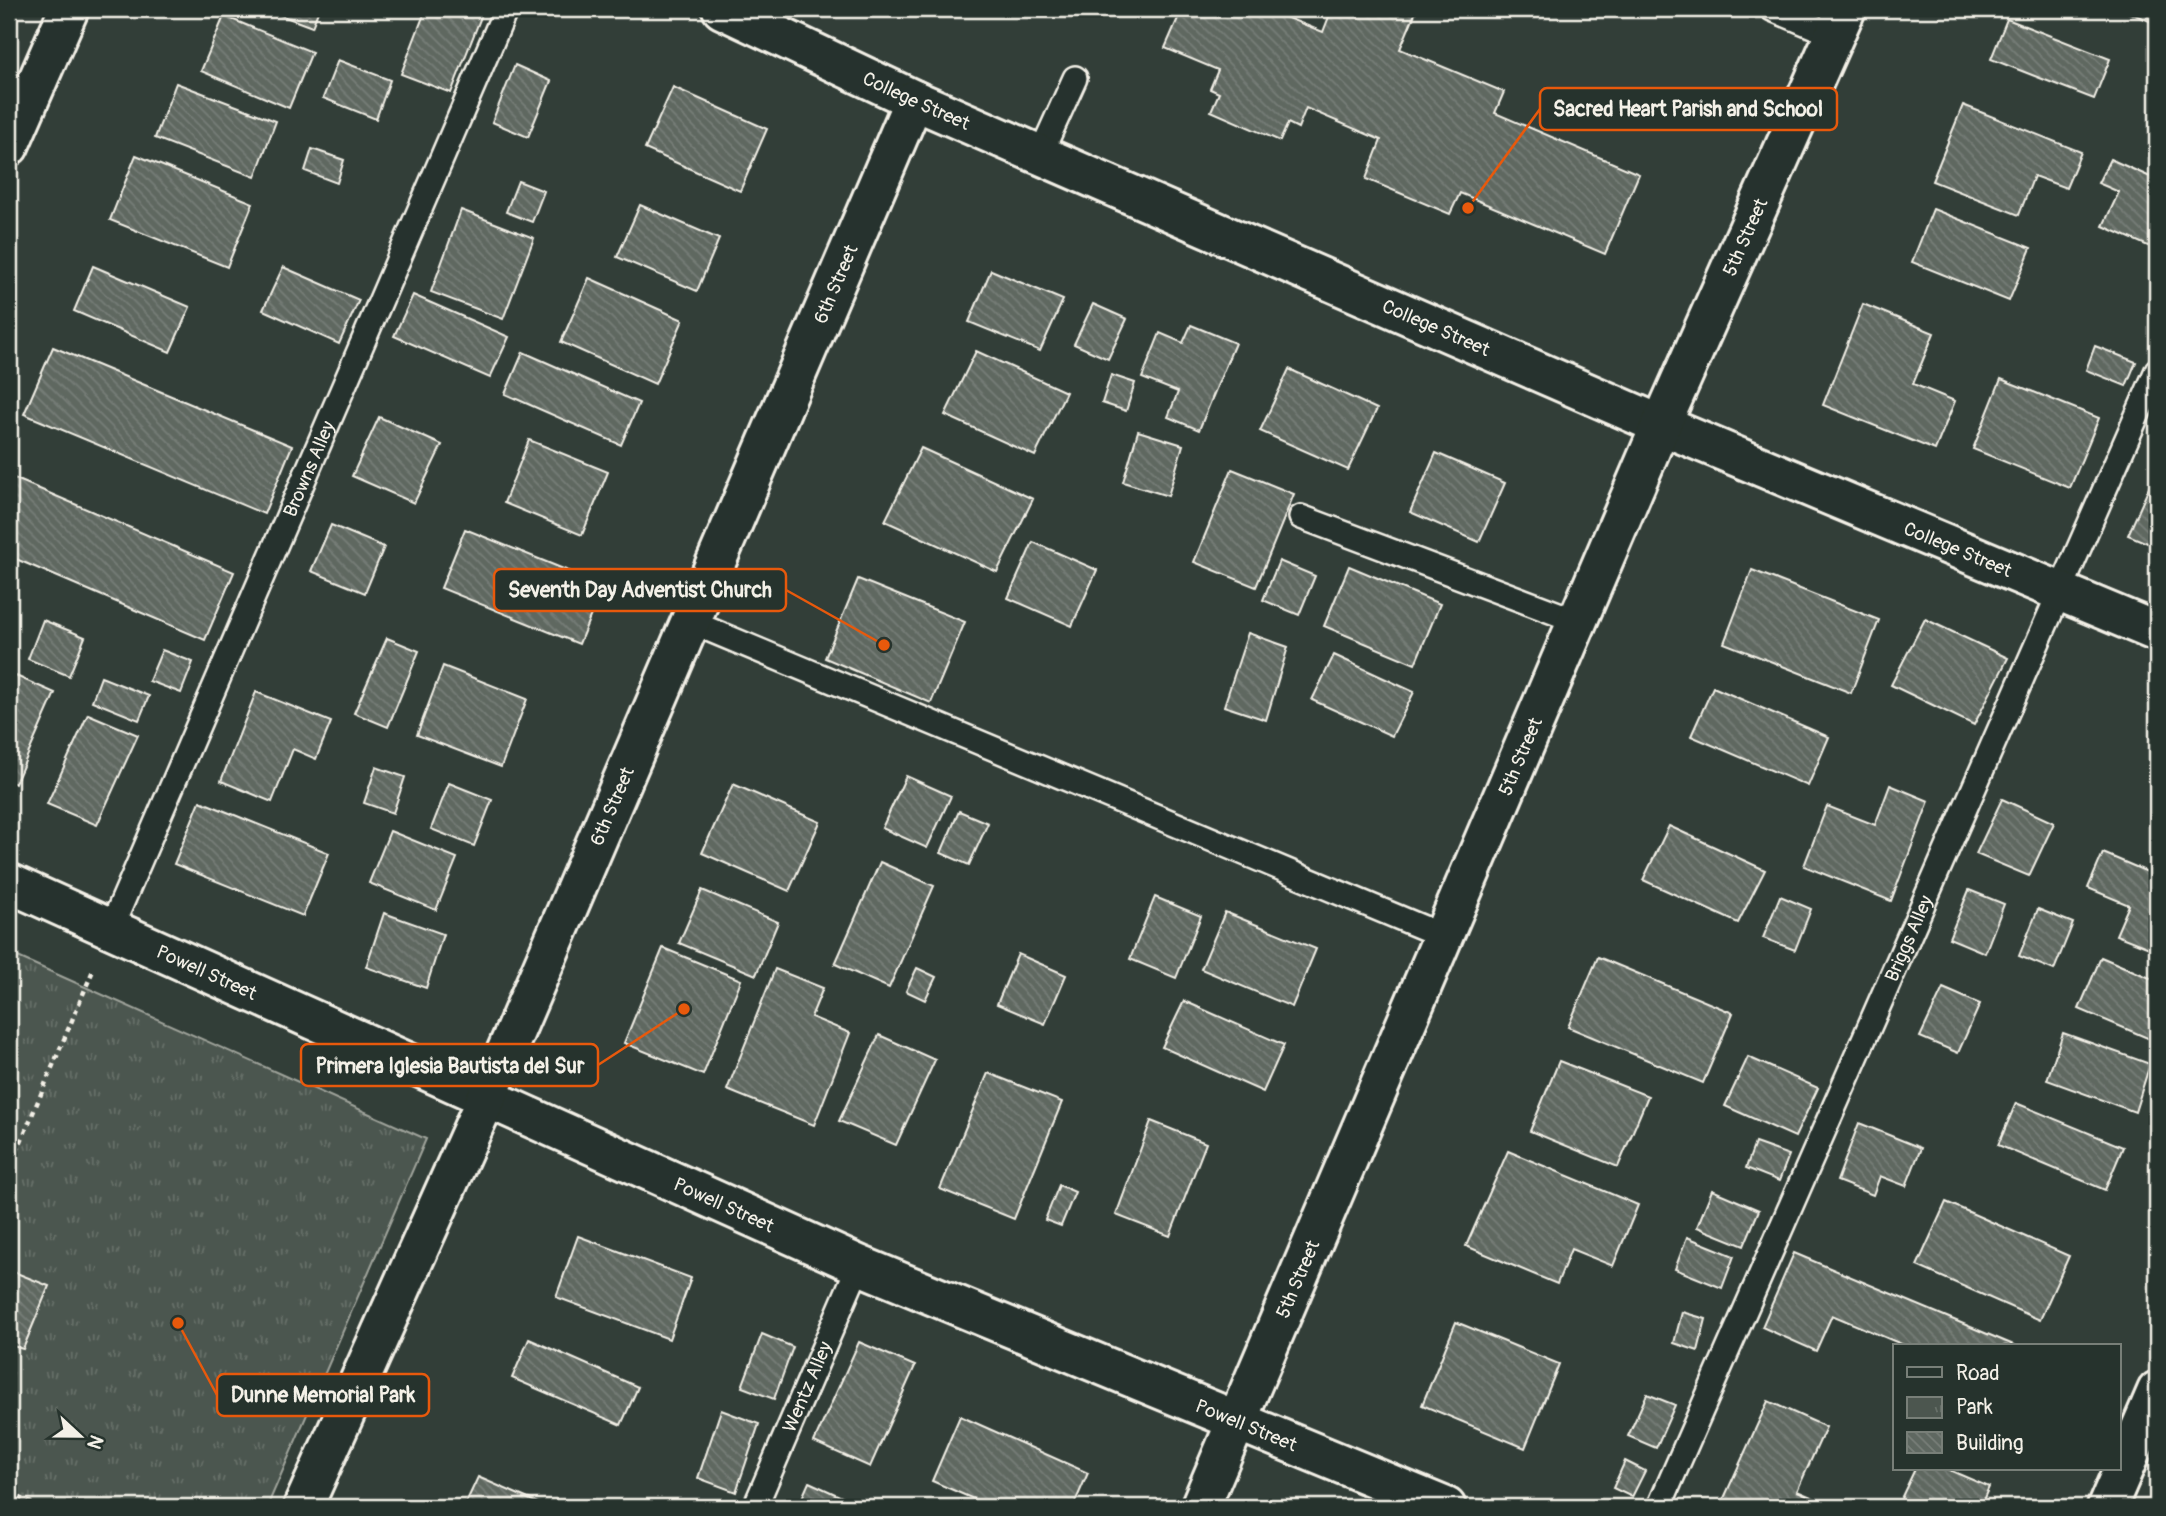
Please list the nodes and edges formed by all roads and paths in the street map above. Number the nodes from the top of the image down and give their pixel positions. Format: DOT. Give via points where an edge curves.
graph roads {
  1 [pos="69,9"];
  2 [pos="506,9"];
  3 [pos="722,9"];
  4 [pos="1772,9"];
  5 [pos="1840,22"];
  6 [pos="1075,78"];
  7 [pos="914,100"];
  8 [pos="9,146"];
  9 [pos="1040,155"];
  10 [pos="2157,370"];
  11 [pos="1661,425"];
  12 [pos="1301,517"];
  13 [pos="2060,593"];
  14 [pos="1577,621"];
  15 [pos="691,622"];
  16 [pos="2157,632"];
  17 [pos="9,883"];
  18 [pos="111,928"];
  19 [pos="1444,936"];
  20 [pos="486,1099"];
  21 [pos="9,1170"];
  22 [pos="859,1265"];
  23 [pos="2157,1391"];
  24 [pos="1238,1421"];
  25 [pos="9,1493"];
  26 [pos="41,1507"];
  27 [pos="303,1507"];
  28 [pos="755,1507"];
  29 [pos="1200,1507"];
  30 [pos="1446,1507"];
  31 [pos="1659,1507"];
  32 [pos="2107,1507"];
  1 -- 8 [label="street"];
  2 -- 18 [label="lane, Browns Alley"];
  3 -- 7 [label="street, College Street"];
  4 -- 5 [label="lane"];
  5 -- 11 [label="street, 5th Street"];
  6 -- 9 [label="lane"];
  7 -- 9 [label="street, College Street"];
  7 -- 15 [label="street, 6th Street"];
  9 -- 11 [label="street, College Street"];
  10 -- 13 [label="lane, Briggs Alley"];
  11 -- 13 [label="street, College Street"];
  11 -- 14 [label="street, 5th Street"];
  12 -- 14 [label="lane"];
  13 -- 16 [label="street, College Street"];
  13 -- 31 [label="lane, Briggs Alley"];
  14 -- 19 [label="street, 5th Street"];
  15 -- 19 [label="lane"];
  15 -- 20 [label="street, 6th Street"];
  17 -- 18 [label="street, Powell Street"];
  18 -- 20 [label="street, Powell Street"];
  18 -- 21 [label="path"];
  19 -- 24 [label="street, 5th Street"];
  20 -- 22 [label="street, Powell Street"];
  20 -- 27 [label="street, 6th Street"];
  22 -- 24 [label="street, Powell Street"];
  22 -- 28 [label="lane, Wentz Alley"];
  23 -- 32 [label="street"];
  24 -- 29 [label="street, 5th Street"];
  24 -- 30 [label="street, Powell Street"];
  25 -- 26 [label="path"];
}
